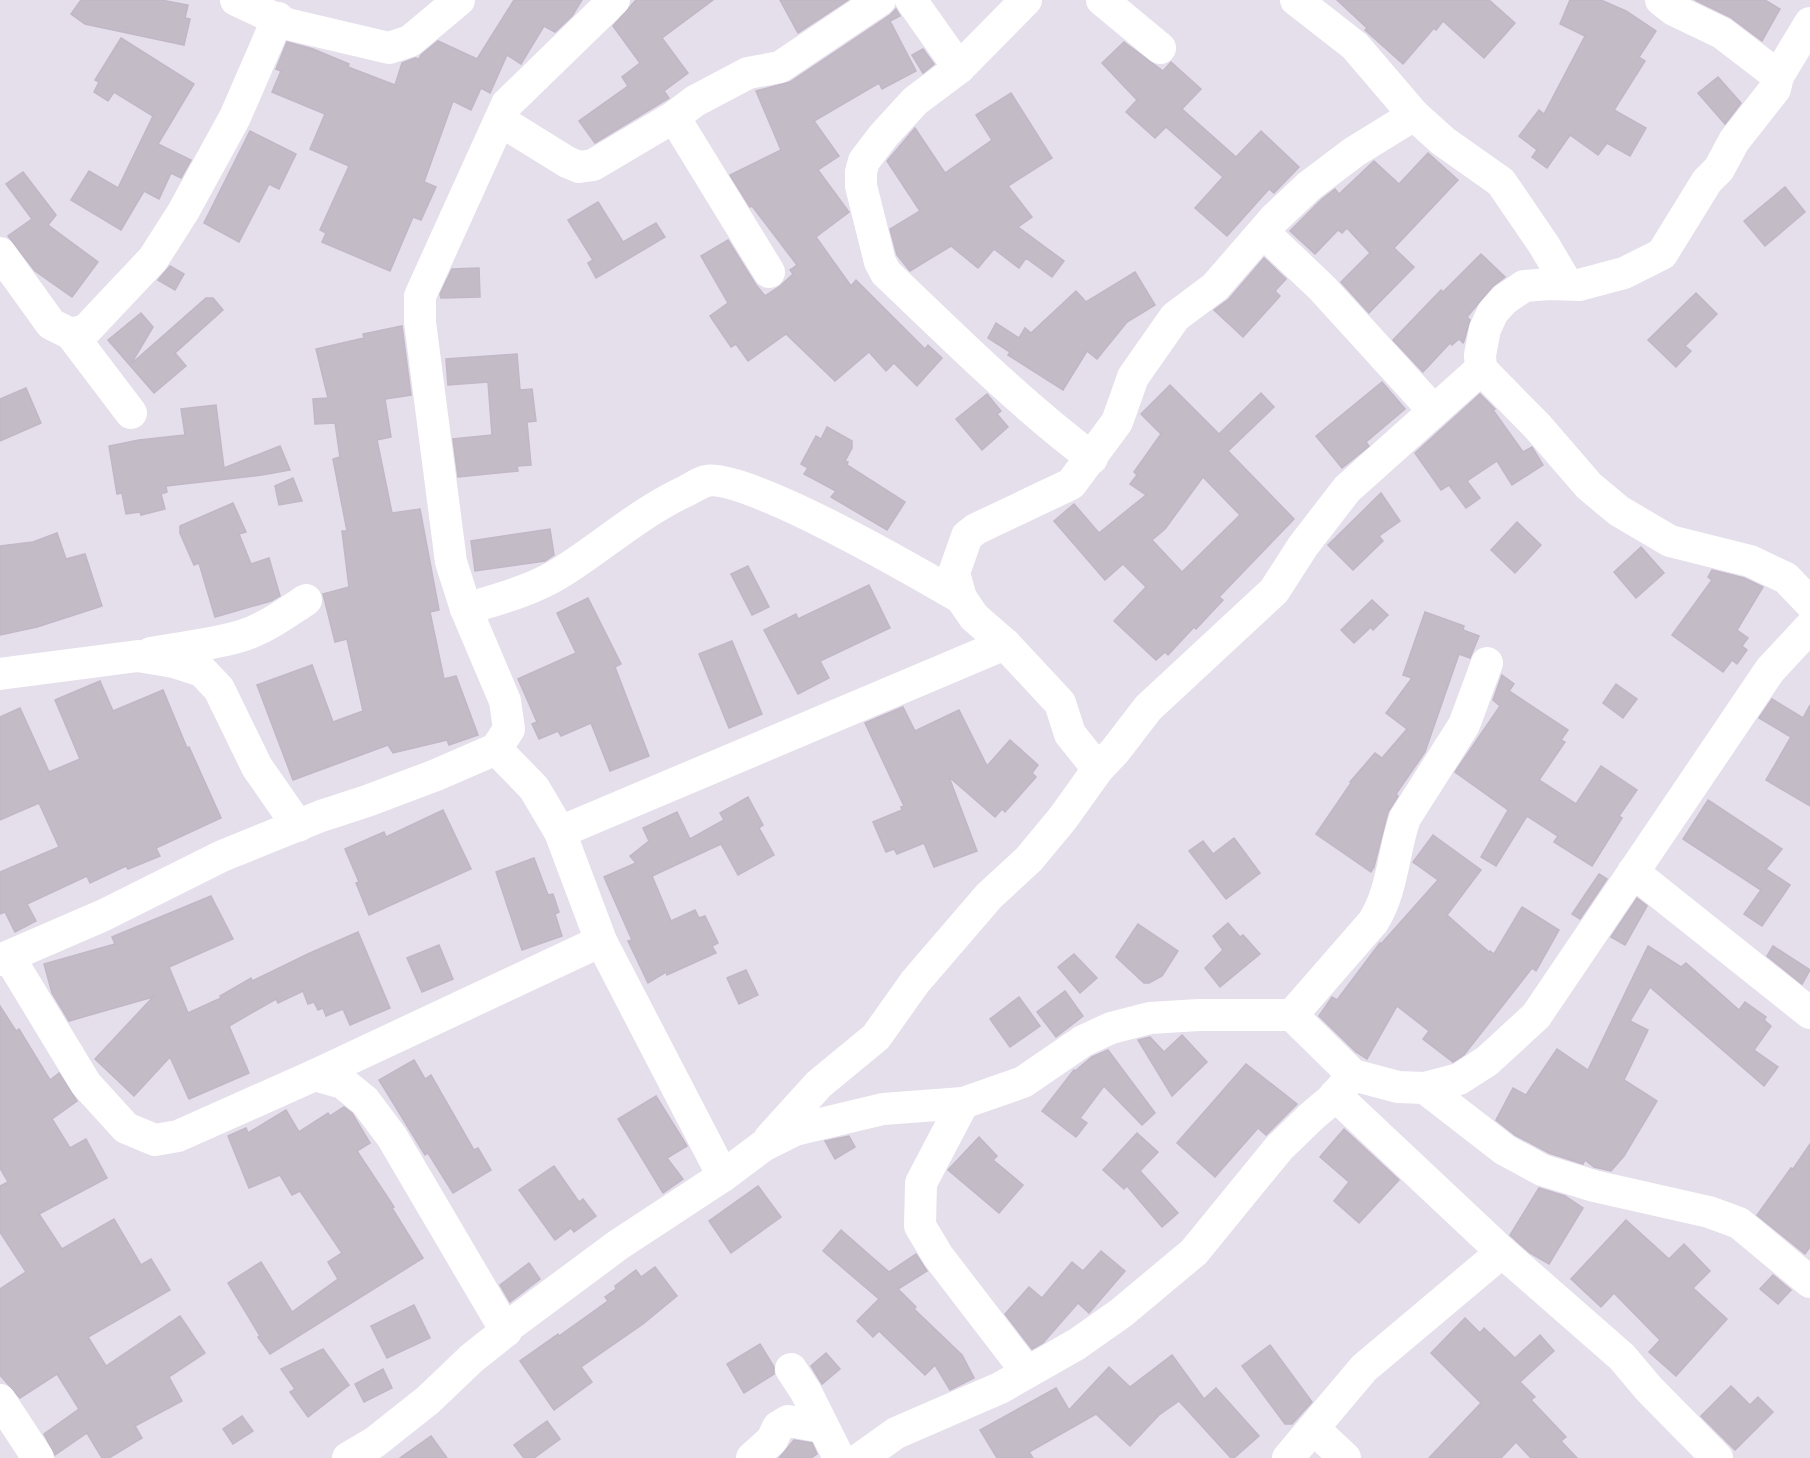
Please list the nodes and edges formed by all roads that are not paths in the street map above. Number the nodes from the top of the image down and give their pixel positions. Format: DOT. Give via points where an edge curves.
graph roads {
  1 [pos="236,0"];
  2 [pos="459,0"];
  3 [pos="614,0"];
  4 [pos="880,0"];
  5 [pos="911,0"];
  6 [pos="1026,0"];
  7 [pos="1102,0"];
  8 [pos="1296,0"];
  9 [pos="1661,0"];
  10 [pos="278,18"];
  11 [pos="1810,23"];
  12 [pos="1160,48"];
  13 [pos="960,68"];
  14 [pos="1778,76"];
  15 [pos="1414,115"];
  16 [pos="674,117"];
  17 [pos="501,121"];
  18 [pos="1263,232"];
  19 [pos="0,252"];
  20 [pos="769,272"];
  21 [pos="1566,284"];
  22 [pos="71,334"];
  23 [pos="1481,369"];
  24 [pos="1434,411"];
  25 [pos="131,413"];
  26 [pos="1092,458"];
  27 [pos="961,598"];
  28 [pos="306,600"];
  29 [pos="1810,603"];
  30 [pos="466,609"];
  31 [pos="1810,627"];
  32 [pos="1005,644"];
  33 [pos="138,656"];
  34 [pos="1487,663"];
  35 [pos="0,674"];
  36 [pos="496,749"];
  37 [pos="1098,769"];
  38 [pos="298,826"];
  39 [pos="560,832"];
  40 [pos="1633,872"];
  41 [pos="601,942"];
  42 [pos="5,958"];
  43 [pos="1810,1013"];
  44 [pos="1292,1015"];
  45 [pos="315,1075"];
  46 [pos="1344,1085"];
  47 [pos="1425,1088"];
  48 [pos="963,1103"];
  49 [pos="763,1146"];
  50 [pos="723,1176"];
  51 [pos="1502,1252"];
  52 [pos="1810,1281"];
  53 [pos="506,1331"];
  54 [pos="791,1369"];
  55 [pos="1027,1372"];
  56 [pos="0,1400"];
  57 [pos="813,1420"];
  58 [pos="1314,1429"];
  59 [pos="38,1458"];
  60 [pos="348,1458"];
  61 [pos="752,1458"];
  62 [pos="839,1458"];
  63 [pos="861,1458"];
  64 [pos="1288,1458"];
  65 [pos="1345,1458"];
  66 [pos="1717,1458"];
  1 -- 10 [label="street"];
  2 -- 10 [label="street" via="410,41 389,48 287,24"];
  3 -- 17 [label="street" via="507,104"];
  4 -- 16 [label="street" via="780,67 748,73 694,101"];
  5 -- 13 [label="street"];
  6 -- 13 [label="street"];
  7 -- 12 [label="street"];
  8 -- 15 [label="street" via="1355,46"];
  9 -- 14 [label="street" via="1722,33"];
  10 -- 22 [label="street" via="235,117 153,259 86,330"];
  11 -- 14 [label="street"];
  13 -- 26 [label="street" via="915,101 864,161 861,186 880,262 886,273 954,338"];
  14 -- 21 [label="street" via="1774,89 1734,141 1662,254 1624,273 1579,285"];
  15 -- 18 [label="street" via="1309,186"];
  15 -- 21 [label="street" via="1443,141 1502,182"];
  16 -- 17 [label="street" via="592,165 579,166"];
  16 -- 20 [label="street"];
  17 -- 30 [label="street" via="420,296 420,322 451,562"];
  18 -- 24 [label="street" via="1322,288"];
  18 -- 26 [label="street" via="1215,287 1175,317 1133,377 1117,422"];
  19 -- 22 [label="street" via="51,324"];
  21 -- 23 [label="street" via="1524,286 1505,299 1485,329"];
  22 -- 25 [label="street"];
  23 -- 24 [label="street"];
  23 -- 29 [label="street" via="1589,486 1619,511 1670,541 1750,561 1786,578"];
  24 -- 37 [label="street" via="1347,489 1274,591 1148,708"];
  26 -- 27 [label="street" via="1071,484 976,529 967,537 954,573"];
  27 -- 30 [label="street" via="796,509 726,481 706,481 667,500 540,585"];
  27 -- 32 [label="street" via="974,617"];
  28 -- 33 [label="street" via="245,635"];
  30 -- 36 [label="street" via="505,701 509,729"];
  31 -- 40 [label="street" via="1770,670"];
  32 -- 37 [label="street" via="1060,703 1070,734"];
  32 -- 39 [label="street"];
  33 -- 35 [label="street"];
  33 -- 38 [label="street" via="174,662 202,671 211,679 257,767"];
  34 -- 44 [label="street" via="1464,725 1405,819 1383,906"];
  36 -- 38 [label="street"];
  36 -- 39 [label="street" via="534,788"];
  37 -- 49 [label="street" via="1029,859 989,896 915,982 876,1036 819,1084"];
  38 -- 42 [label="street" via="222,856 104,915"];
  39 -- 41 [label="street"];
  40 -- 43 [label="street"];
  40 -- 47 [label="street" via="1536,1016 1487,1061 1459,1079"];
  41 -- 45 [label="street"];
  41 -- 50 [label="street"];
  42 -- 45 [label="street" via="87,1083 126,1128 155,1140 178,1136"];
  44 -- 46 [label="street"];
  44 -- 48 [label="street" via="1150,1018 1111,1028 1083,1041 1023,1082"];
  45 -- 53 [label="street" via="343,1083 365,1101 397,1145"];
  46 -- 47 [label="street"];
  46 -- 51 [label="street"];
  46 -- 55 [label="street" via="1279,1148 1179,1266 1077,1344"];
  47 -- 52 [label="street" via="1505,1150 1542,1170 1739,1223"];
  48 -- 49 [label="street" via="883,1109 795,1130"];
  48 -- 55 [label="street" via="921,1184 920,1226 938,1256"];
  49 -- 50 [label="street"];
  50 -- 53 [label="street" via="618,1245"];
  51 -- 58 [label="street" via="1364,1368"];
  51 -- 66 [label="street" via="1622,1357"];
  53 -- 60 [label="street" via="428,1400"];
  54 -- 57 [label="street"];
  55 -- 63 [label="street" via="1000,1388 896,1433"];
  56 -- 59 [label="street"];
  57 -- 61 [label="street" via="788,1421 778,1427 772,1440"];
  57 -- 62 [label="street"];
  58 -- 64 [label="street"];
  58 -- 65 [label="street"];
}
